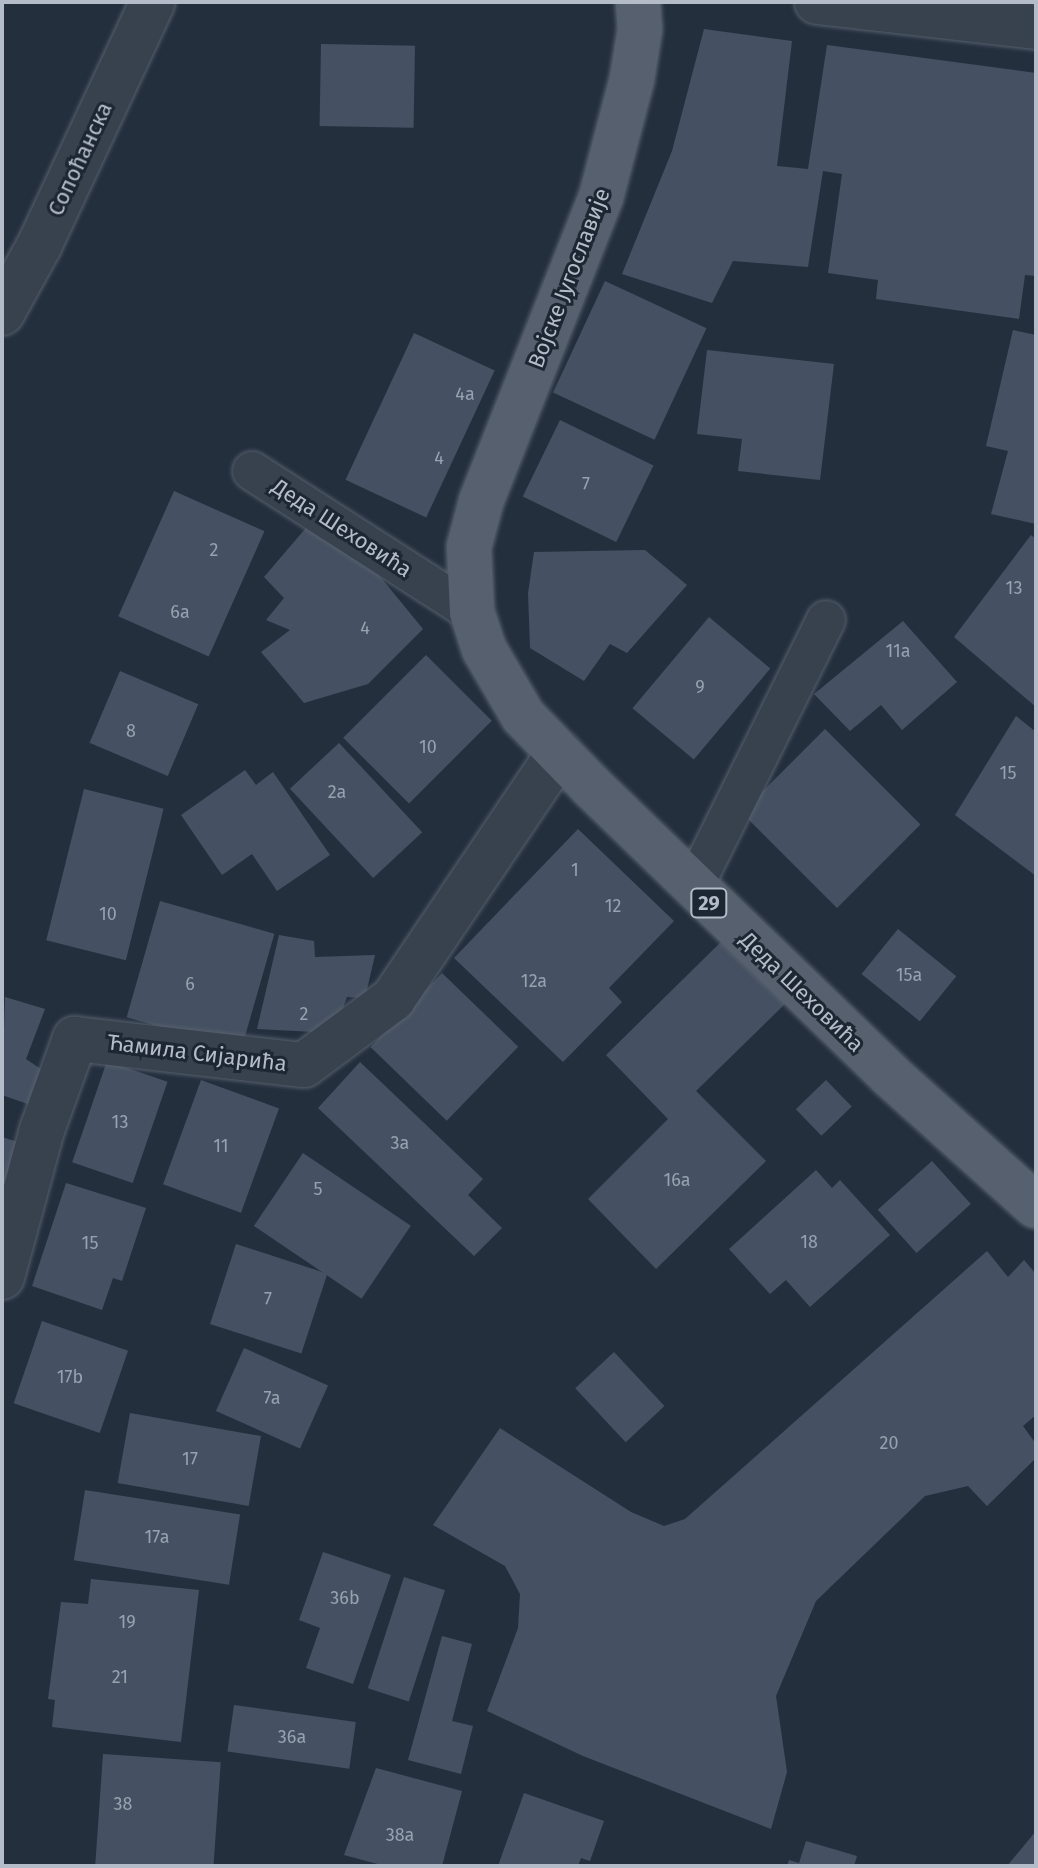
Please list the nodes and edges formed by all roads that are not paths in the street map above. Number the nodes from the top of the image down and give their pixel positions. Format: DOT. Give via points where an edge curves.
graph roads {
  1 [pos="153,2"];
  2 [pos="638,2"];
  3 [pos="817,2"];
  4 [pos="1036,27"];
  5 [pos="21,254"];
  6 [pos="2,313"];
  7 [pos="252,471"];
  8 [pos="469,547"];
  9 [pos="472,612"];
  10 [pos="826,620"];
  11 [pos="559,753"];
  12 [pos="693,888"];
  13 [pos="1036,1206"];
  14 [pos="2,1277"];
  1 -- 5 [label="street, Сопоћанска"];
  2 -- 8 [label="main road, Војске Југославије / 29" via="640,29 632,79 605,182 481,502"];
  3 -- 4 [label="street"];
  5 -- 6 [label="street, Сопоћанска"];
  7 -- 9 [label="lane, Деда Шеховића"];
  8 -- 9 [label="main road, Деда Шеховића / 29"];
  9 -- 11 [label="main road, Деда Шеховића / 29" via="496,676 523,716"];
  10 -- 12 [label="lane"];
  11 -- 12 [label="main road, Деда Шеховића / 29"];
  11 -- 14 [label="street, Ћамила Сијарића" via="393,999 304,1065 75,1039 42,1130"];
  12 -- 13 [label="main road, Деда Шеховића / 29"];
}
